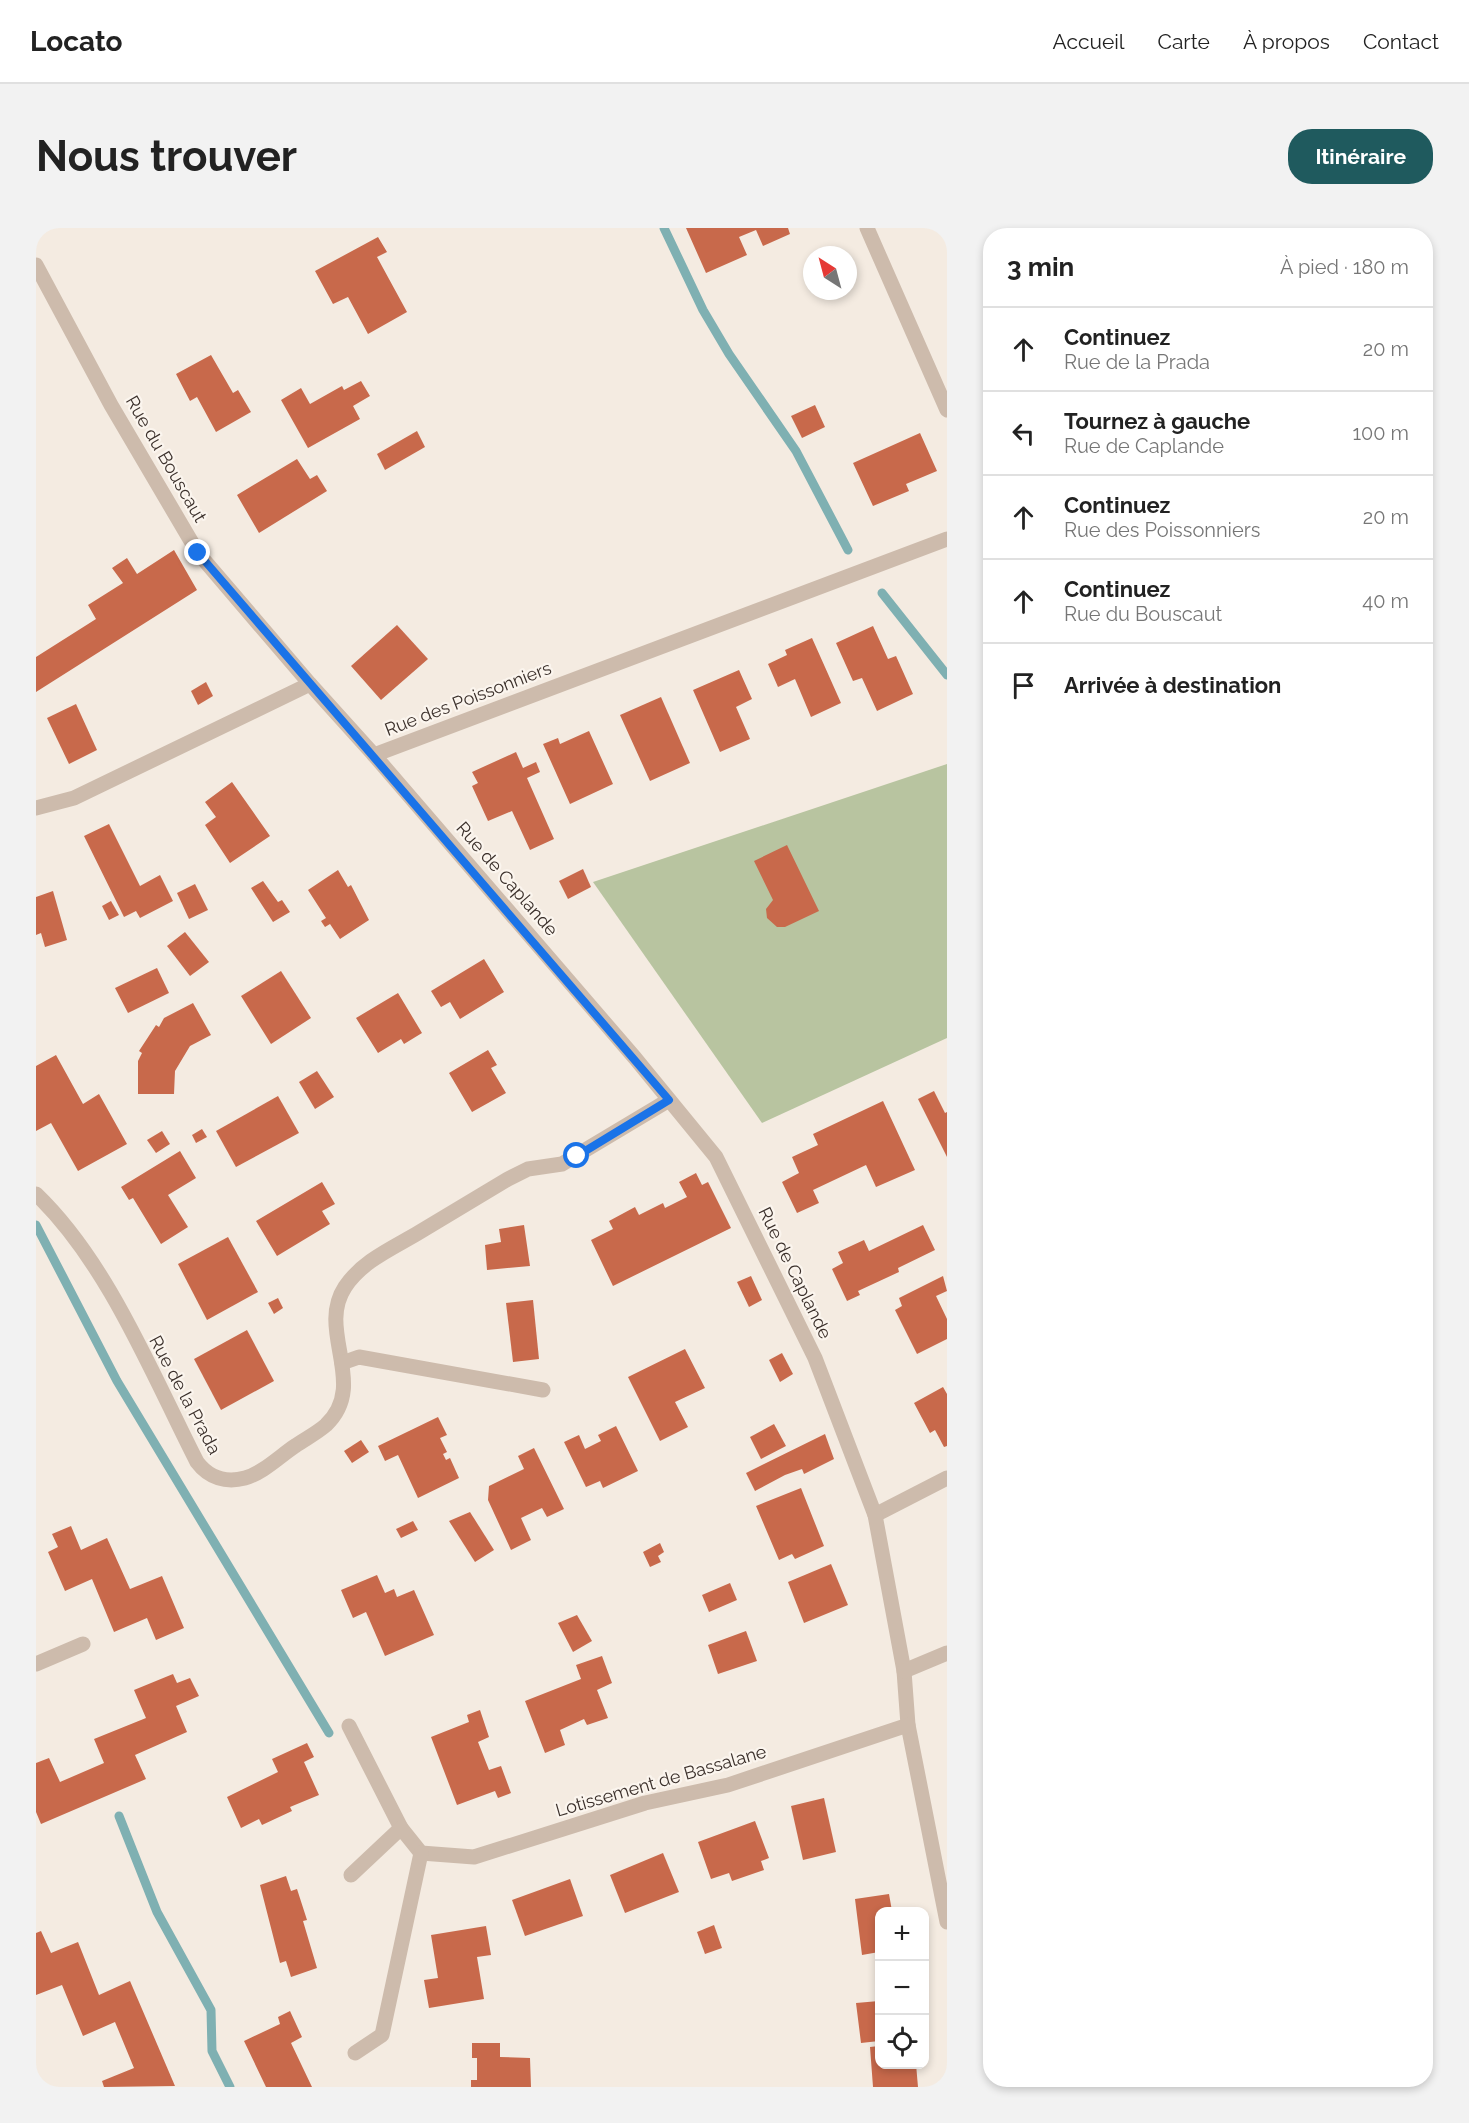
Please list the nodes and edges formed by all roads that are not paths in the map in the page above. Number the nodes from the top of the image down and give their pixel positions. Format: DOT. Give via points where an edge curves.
graph roads {
  1 [pos="867,228"];
  2 [pos="36,265"];
  3 [pos="947,410"];
  4 [pos="947,539"];
  5 [pos="310,684"];
  6 [pos="374,755"];
  7 [pos="36,808"];
  8 [pos="669,1100"];
  9 [pos="37,1195"];
  10 [pos="342,1363"];
  11 [pos="543,1390"];
  12 [pos="947,1478"];
  13 [pos="874,1515"];
  14 [pos="83,1644"];
  15 [pos="947,1653"];
  16 [pos="36,1664"];
  17 [pos="904,1671"];
  18 [pos="908,1725"];
  19 [pos="349,1726"];
  20 [pos="401,1828"];
  21 [pos="421,1853"];
  22 [pos="351,1875"];
  23 [pos="947,1922"];
  24 [pos="355,2053"];
  1 -- 3 [label="street"];
  2 -- 5 [label="street, Rue du Bouscaut" via="111,405 198,553"];
  4 -- 6 [label="street, Rue des Poissonniers"];
  5 -- 6 [label="street, Rue des Poissonniers"];
  5 -- 7 [label="street" via="74,798"];
  6 -- 8 [label="street, Rue de Caplande"];
  8 -- 10 [label="street, Rue de la Prada" via="562,1164 528,1169 508,1179 368,1263 344,1287 336,1304 335,1327"];
  8 -- 13 [label="street, Rue de Caplande" via="722,1168 815,1358"];
  9 -- 10 [label="street, Rue de la Prada" via="67,1226 102,1277 197,1462 214,1477 247,1477 326,1425 341,1398 345,1372"];
  10 -- 11 [label="street" via="359,1357"];
  12 -- 13 [label="street"];
  13 -- 17 [label="street, Rue de Caplande"];
  14 -- 16 [label="street"];
  15 -- 17 [label="street"];
  17 -- 18 [label="street, Rue de Caplande"];
  18 -- 21 [label="street, Lotissement de Bassalane" via="728,1785 645,1803 474,1857"];
  18 -- 23 [label="street, Rue de Caplande"];
  19 -- 20 [label="street"];
  20 -- 21 [label="street"];
  20 -- 22 [label="street"];
  21 -- 24 [label="street" via="382,2035"];
}
